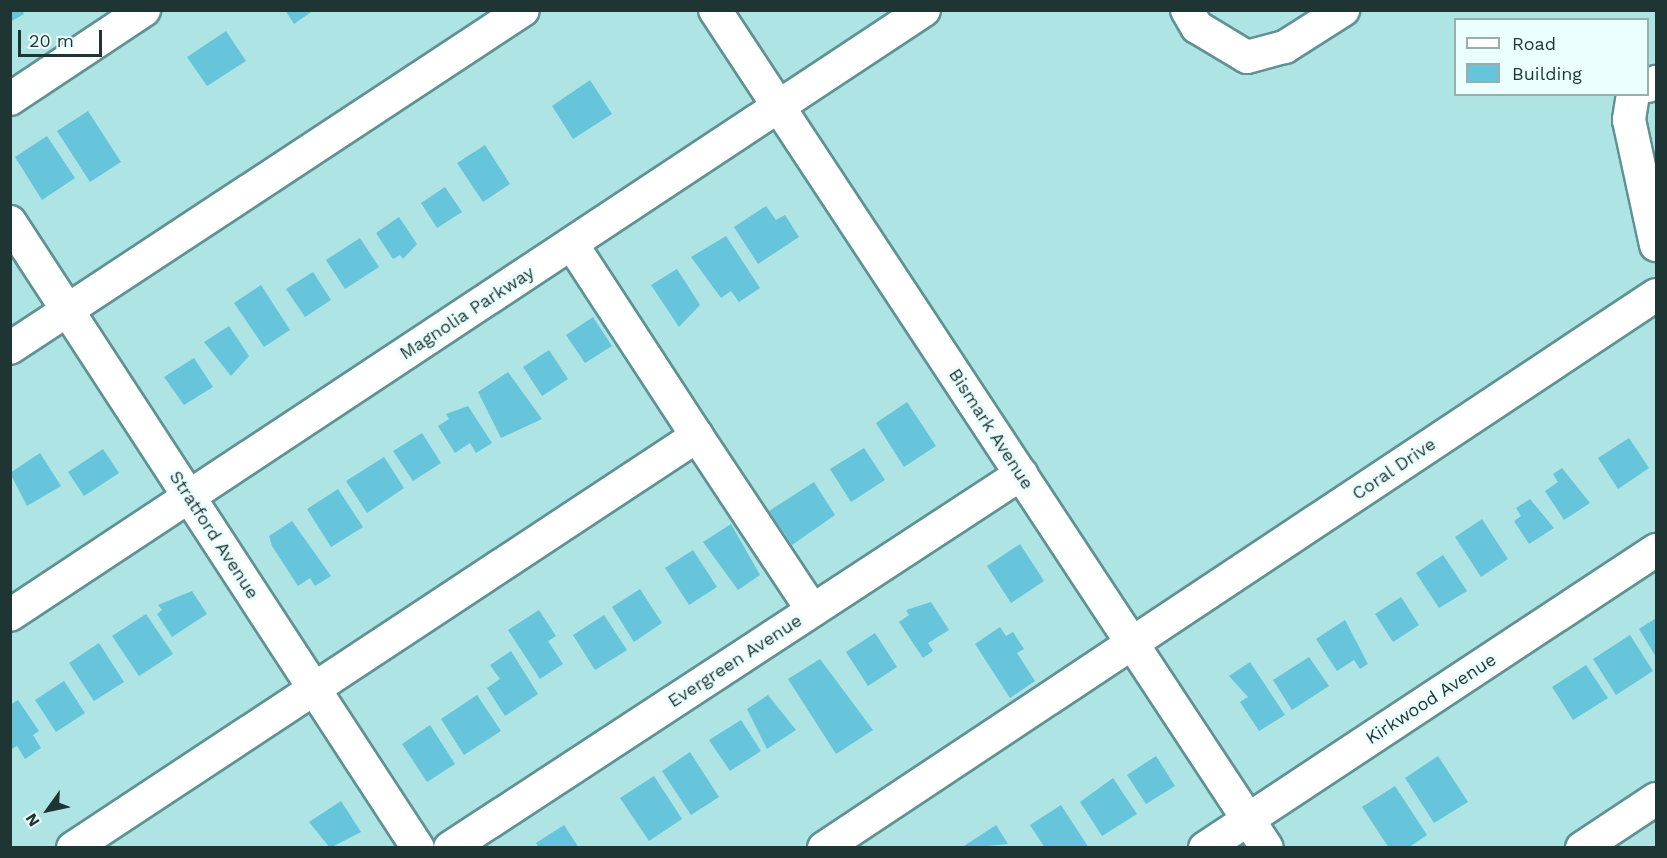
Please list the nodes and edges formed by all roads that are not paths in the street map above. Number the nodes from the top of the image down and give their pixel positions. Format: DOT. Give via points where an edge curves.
graph roads {
  1 [pos="144,10"];
  2 [pos="523,10"];
  3 [pos="715,10"];
  4 [pos="924,10"];
  5 [pos="1188,10"];
  6 [pos="1343,10"];
  7 [pos="1639,96"];
  8 [pos="10,99"];
  9 [pos="779,108"];
  10 [pos="10,222"];
  11 [pos="572,244"];
  12 [pos="1656,245"];
  13 [pos="1656,295"];
  14 [pos="68,311"];
  15 [pos="10,348"];
  16 [pos="697,436"];
  17 [pos="1021,474"];
  18 [pos="189,496"];
  19 [pos="1656,550"];
  20 [pos="812,610"];
  21 [pos="10,615"];
  22 [pos="1132,644"];
  23 [pos="312,685"];
  24 [pos="1656,799"];
  25 [pos="1248,819"];
  26 [pos="73,848"];
  27 [pos="418,848"];
  28 [pos="450,848"];
  29 [pos="824,848"];
  30 [pos="1205,848"];
  31 [pos="1267,848"];
  32 [pos="1582,848"];
  1 -- 8 [label="street"];
  2 -- 14 [label="street"];
  3 -- 9 [label="street, Bismark Avenue"];
  4 -- 9 [label="street, Magnolia Parkway"];
  5 -- 6 [label="street" via="1197,27 1247,57 1285,47"];
  7 -- 12 [label="street" via="1629,120"];
  9 -- 11 [label="street, Magnolia Parkway"];
  9 -- 17 [label="street, Bismark Avenue"];
  10 -- 14 [label="street, Stratford Avenue"];
  11 -- 16 [label="street"];
  11 -- 18 [label="street, Magnolia Parkway"];
  13 -- 22 [label="street, Coral Drive"];
  14 -- 15 [label="street"];
  14 -- 18 [label="street, Stratford Avenue"];
  16 -- 20 [label="street"];
  16 -- 23 [label="street"];
  17 -- 20 [label="street, Evergreen Avenue"];
  17 -- 22 [label="street, Bismark Avenue"];
  18 -- 21 [label="street, Magnolia Parkway"];
  18 -- 23 [label="street, Stratford Avenue"];
  19 -- 25 [label="street, Kirkwood Avenue"];
  20 -- 28 [label="street, Evergreen Avenue"];
  22 -- 25 [label="street, Bismark Avenue"];
  22 -- 29 [label="street, Coral Drive"];
  23 -- 26 [label="street"];
  23 -- 27 [label="street, Stratford Avenue"];
  24 -- 32 [label="street"];
  25 -- 30 [label="street, Kirkwood Avenue"];
  25 -- 31 [label="street, Bismark Avenue"];
}
